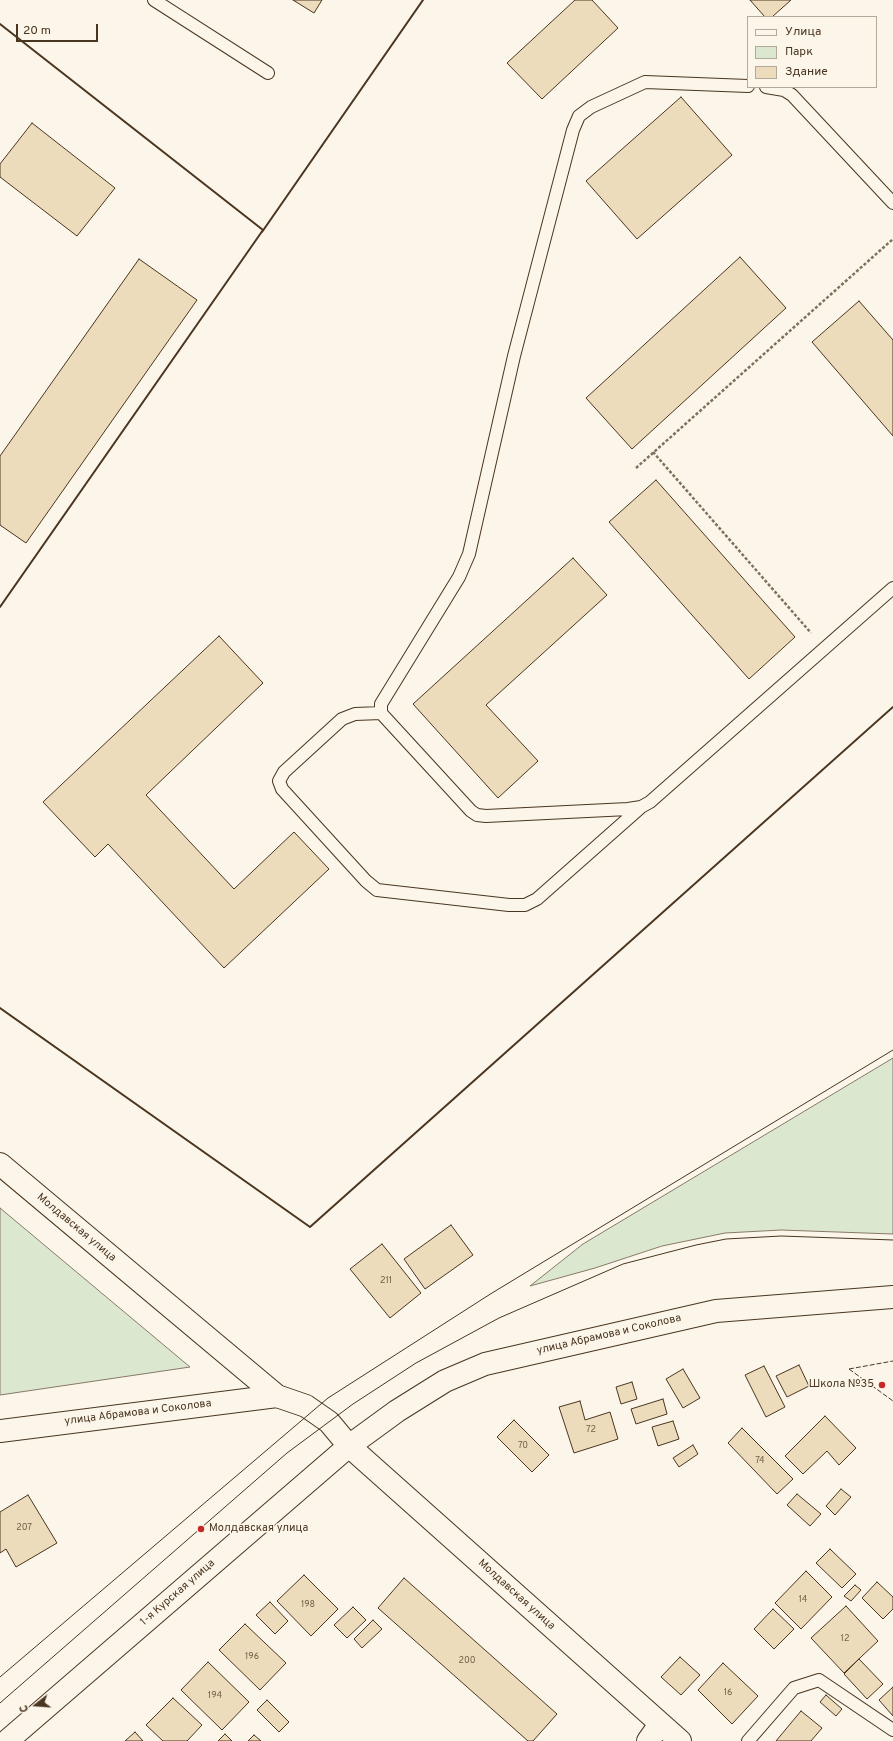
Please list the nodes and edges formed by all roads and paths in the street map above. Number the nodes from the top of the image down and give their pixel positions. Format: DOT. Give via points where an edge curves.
graph roads {
  1 [pos="154,0"];
  2 [pos="268,73"];
  3 [pos="747,86"];
  4 [pos="772,88"];
  5 [pos="893,203"];
  6 [pos="893,239"];
  7 [pos="653,452"];
  8 [pos="636,468"];
  9 [pos="893,588"];
  10 [pos="824,649"];
  11 [pos="381,713"];
  12 [pos="641,807"];
  13 [pos="0,1164"];
  14 [pos="893,1297"];
  15 [pos="277,1396"];
  16 [pos="0,1431"];
  17 [pos="349,1446"];
  18 [pos="893,1730"];
  19 [pos="654,1733"];
  20 [pos="7,1741"];
  21 [pos="680,1741"];
  22 [pos="748,1741"];
  1 -- 2 [label="lane"];
  3 -- 11 [label="lane" via="645,82 591,107 578,116 514,356 468,554 459,577 381,704"];
  4 -- 5 [label="lane" via="784,90 792,95"];
  6 -- 7 [label="path"];
  7 -- 8 [label="path"];
  7 -- 10 [label="path"];
  9 -- 10 [label="lane"];
  10 -- 12 [label="lane" via="650,802"];
  11 -- 12 [label="lane" via="477,815"];
  11 -- 12 [label="lane" via="355,714 342,719 284,772 279,781 282,789 377,890 509,906 525,905 537,899"];
  13 -- 15 [label="street, Молдавская улица"];
  14 -- 17 [label="street, улица Абрамова и Соколова" via="716,1311 485,1364 445,1381 397,1411"];
  15 -- 16 [label="street, улица Абрамова и Соколова"];
  15 -- 17 [label="street, Молдавская улица" via="306,1406 329,1422"];
  17 -- 19 [label="street, Молдавская улица"];
  17 -- 20 [label="street, 1-я Курская улица"];
  18 -- 22 [label="lane" via="819,1680 794,1688"];
  19 -- 21 [label="street, Молдавская улица"];
}
